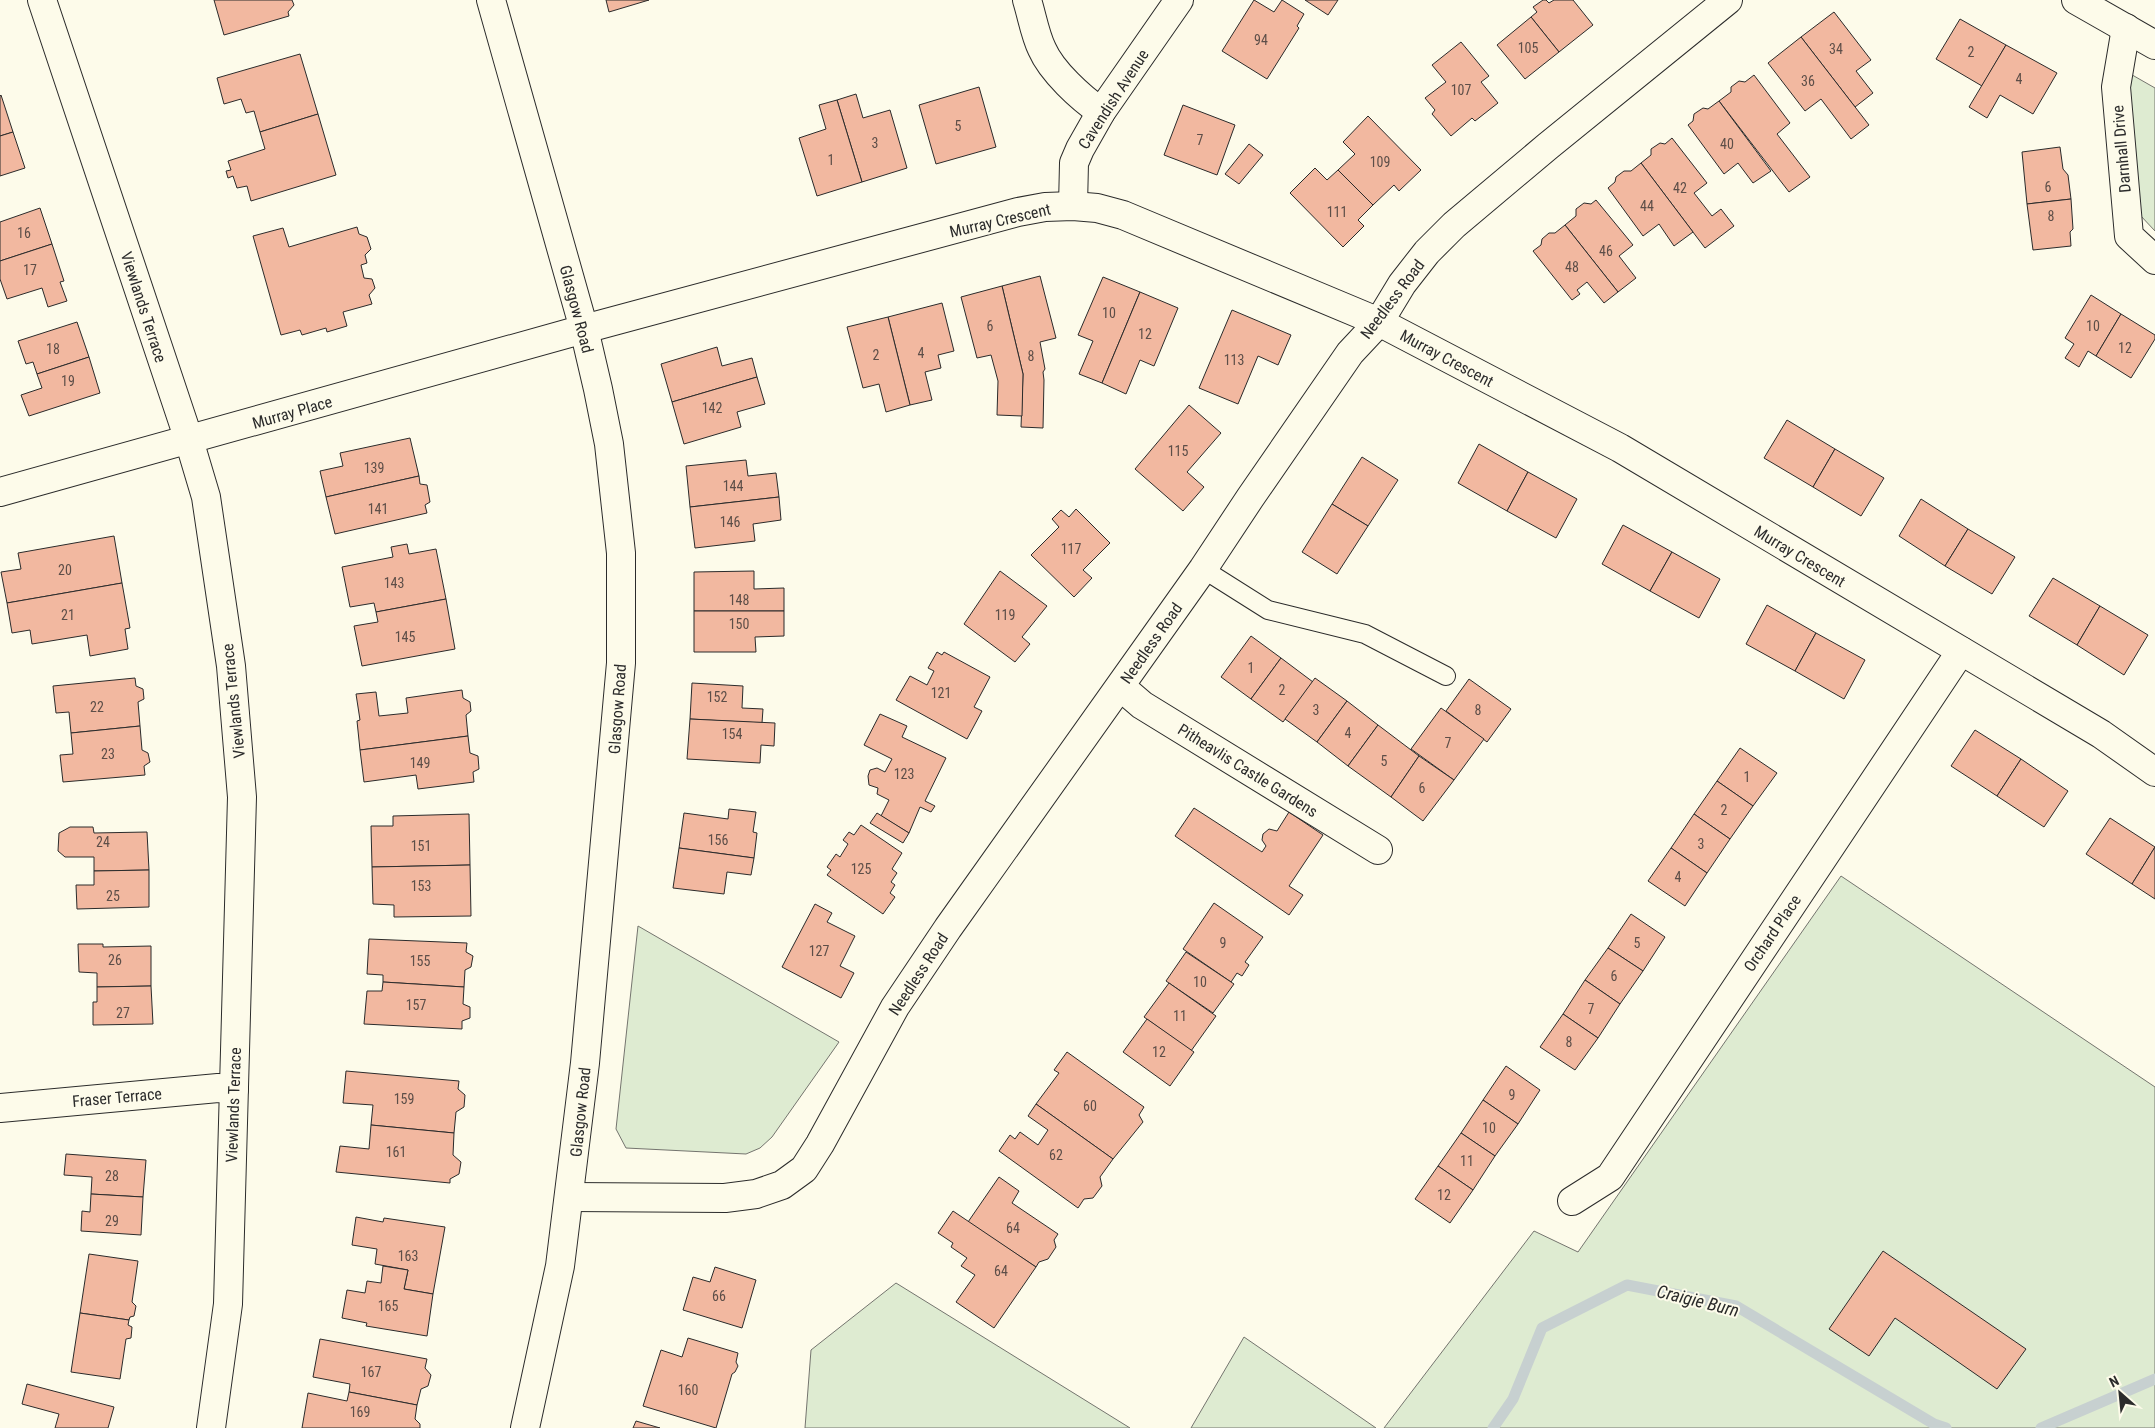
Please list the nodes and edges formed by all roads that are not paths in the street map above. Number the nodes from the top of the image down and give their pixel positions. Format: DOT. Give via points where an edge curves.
graph roads {
  1 [pos="42,0"];
  2 [pos="491,0"];
  3 [pos="1027,0"];
  4 [pos="1179,0"];
  5 [pos="1728,0"];
  6 [pos="2076,0"];
  7 [pos="2126,28"];
  8 [pos="2155,45"];
  9 [pos="1101,112"];
  10 [pos="1073,206"];
  11 [pos="2155,260"];
  12 [pos="1379,322"];
  13 [pos="584,329"];
  14 [pos="189,440"];
  15 [pos="0,492"];
  16 [pos="1203,569"];
  17 [pos="1961,651"];
  18 [pos="1446,676"];
  19 [pos="1121,687"];
  20 [pos="2155,772"];
  21 [pos="1378,850"];
  22 [pos="234,1089"];
  23 [pos="0,1108"];
  24 [pos="570,1197"];
  25 [pos="1572,1201"];
  26 [pos="211,1428"];
  27 [pos="525,1428"];
  1 -- 14 [label="street, Viewlands Terrace"];
  2 -- 13 [label="street, Glasgow Road"];
  3 -- 9 [label="street" via="1042,50 1063,79"];
  4 -- 9 [label="street, Cavendish Avenue"];
  5 -- 12 [label="street, Needless Road" via="1454,225 1402,284"];
  6 -- 7 [label="street"];
  7 -- 8 [label="street"];
  7 -- 11 [label="street, Darnhall Drive" via="2116,87 2129,236"];
  9 -- 10 [label="street, Cavendish Avenue" via="1074,163"];
  10 -- 12 [label="street, Murray Crescent" via="1124,215"];
  10 -- 13 [label="street, Murray Crescent" via="1018,212"];
  12 -- 16 [label="street, Needless Road" via="1344,361"];
  12 -- 17 [label="street, Murray Crescent" via="1620,448"];
  13 -- 14 [label="street, Murray Place"];
  13 -- 24 [label="street, Glasgow Road" via="598,389 616,502 621,654 592,995"];
  14 -- 15 [label="street, Murray Place"];
  14 -- 22 [label="street, Viewlands Terrace" via="206,497 230,657 242,797"];
  16 -- 18 [label="lane" via="1268,610 1365,634"];
  16 -- 19 [label="street, Needless Road"];
  17 -- 20 [label="street, Murray Crescent" via="2100,734"];
  17 -- 25 [label="street, Orchard Place" via="1610,1177"];
  19 -- 21 [label="street, Pitheavlis Castle Gardens" via="1142,705"];
  19 -- 24 [label="street, Needless Road" via="895,1007 804,1169 782,1185 756,1194 725,1198"];
  22 -- 23 [label="street, Fraser Terrace"];
  22 -- 26 [label="street, Viewlands Terrace" via="228,1304"];
  24 -- 27 [label="street, Glasgow Road" via="558,1274"];
}
